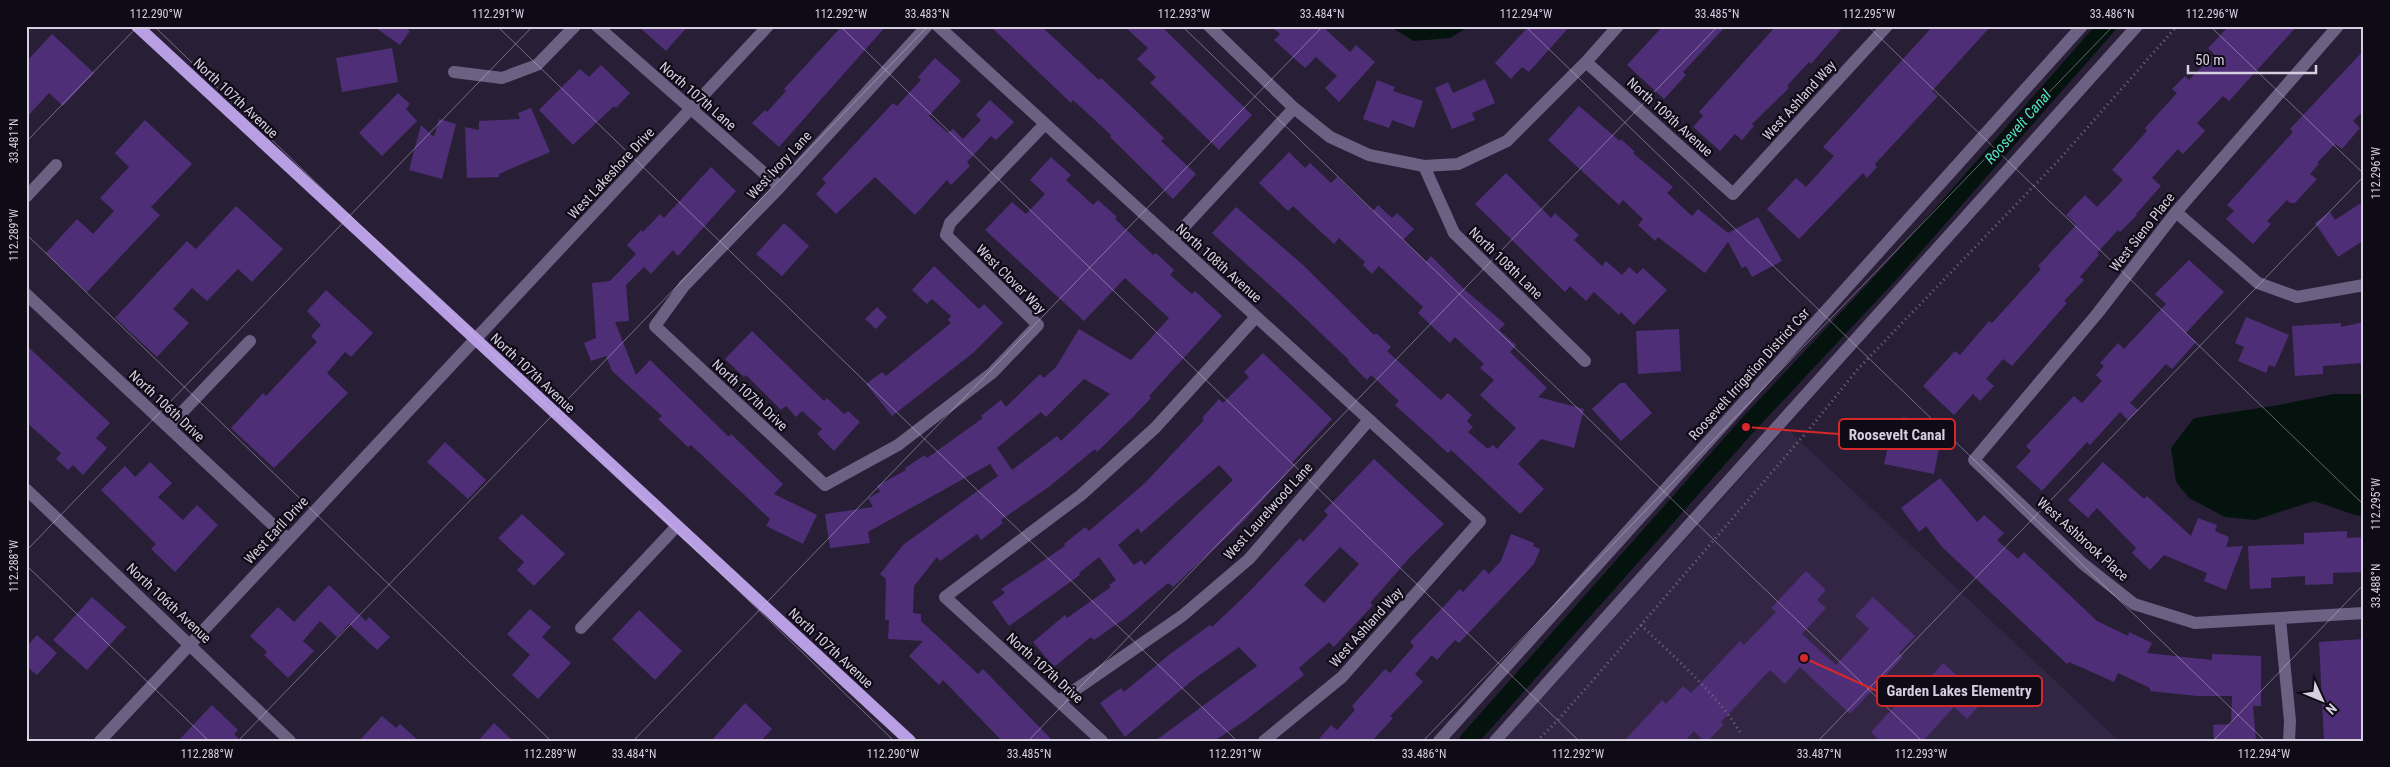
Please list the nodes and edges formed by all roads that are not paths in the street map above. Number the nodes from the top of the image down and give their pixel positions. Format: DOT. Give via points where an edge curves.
graph roads {
  1 [pos="137,26"];
  2 [pos="575,26"];
  3 [pos="597,26"];
  4 [pos="768,26"];
  5 [pos="927,26"];
  6 [pos="938,26"];
  7 [pos="1209,26"];
  8 [pos="1618,26"];
  9 [pos="1886,26"];
  10 [pos="2082,26"];
  11 [pos="2137,26"];
  12 [pos="2338,26"];
  13 [pos="1586,62"];
  14 [pos="454,72"];
  15 [pos="1294,108"];
  16 [pos="690,110"];
  17 [pos="1045,124"];
  18 [pos="56,166"];
  19 [pos="1424,166"];
  20 [pos="780,187"];
  21 [pos="1734,194"];
  22 [pos="26,197"];
  23 [pos="2176,212"];
  24 [pos="1172,240"];
  25 [pos="2364,285"];
  26 [pos="26,294"];
  27 [pos="1256,317"];
  28 [pos="655,326"];
  29 [pos="474,339"];
  30 [pos="250,340"];
  31 [pos="1585,361"];
  32 [pos="1369,420"];
  33 [pos="168,427"];
  34 [pos="1974,460"];
  35 [pos="825,485"];
  36 [pos="26,489"];
  37 [pos="1480,521"];
  38 [pos="677,526"];
  39 [pos="288,539"];
  40 [pos="2364,613"];
  41 [pos="2280,619"];
  42 [pos="582,628"];
  43 [pos="190,644"];
  44 [pos="1059,701"];
  45 [pos="100,741"];
  46 [pos="290,741"];
  47 [pos="910,741"];
  48 [pos="1102,741"];
  49 [pos="1264,741"];
  50 [pos="1438,741"];
  51 [pos="1495,741"];
  52 [pos="2289,741"];
  1 -- 29 [label="main road, North 107th Avenue"];
  2 -- 14 [label="street" via="537,65 502,78"];
  3 -- 16 [label="street, North 107th Lane"];
  4 -- 16 [label="street, West Lakeshore Drive"];
  5 -- 20 [label="street, West Ivory Lane"];
  6 -- 17 [label="street, North 108th Avenue"];
  7 -- 15 [label="street"];
  8 -- 13 [label="street"];
  9 -- 21 [label="street, West Ashland Way"];
  10 -- 50 [label="street, Roosevelt Irrigation District Csr"];
  11 -- 51 [label="street"];
  12 -- 23 [label="street, West Sieno Place"];
  13 -- 19 [label="street" via="1507,141 1458,164"];
  13 -- 21 [label="street, North 109th Avenue"];
  15 -- 19 [label="street" via="1330,138 1369,155"];
  15 -- 24 [label="street"];
  16 -- 20 [label="street, North 107th Lane"];
  16 -- 29 [label="street, West Lakeshore Drive"];
  17 -- 24 [label="street, North 108th Avenue"];
  17 -- 35 [label="street, West Clover Way" via="950,223 946,235 1038,325 992,374 898,445"];
  18 -- 22 [label="street"];
  19 -- 31 [label="street, North 108th Lane" via="1454,233"];
  20 -- 28 [label="street, West Ivory Lane" via="684,286"];
  23 -- 25 [label="street" via="2258,283 2297,297"];
  23 -- 34 [label="street, West Sieno Place" via="2097,314"];
  24 -- 27 [label="street, North 108th Avenue"];
  26 -- 33 [label="street, North 106th Drive"];
  27 -- 32 [label="street, North 108th Avenue"];
  27 -- 44 [label="street, North 107th Drive" via="1155,428 1081,495 945,597"];
  28 -- 35 [label="street, North 107th Drive"];
  29 -- 38 [label="main road, North 107th Avenue"];
  29 -- 39 [label="street, West Earll Drive"];
  30 -- 33 [label="street"];
  32 -- 37 [label="street, North 108th Avenue"];
  32 -- 44 [label="street, West Laurelwood Lane" via="1249,559 1182,616"];
  33 -- 39 [label="street, North 106th Drive"];
  34 -- 41 [label="street, West Ashbrook Place" via="2082,563 2134,604 2195,623"];
  36 -- 43 [label="street, North 106th Avenue"];
  37 -- 49 [label="street, West Ashland Way" via="1342,677"];
  38 -- 42 [label="street"];
  38 -- 47 [label="main road, North 107th Avenue"];
  39 -- 43 [label="street, West Earll Drive"];
  40 -- 41 [label="street, West Ashbrook Place"];
  41 -- 52 [label="street"];
  43 -- 45 [label="street, West Earll Drive"];
  43 -- 46 [label="street, North 106th Avenue"];
  44 -- 48 [label="street, North 107th Drive"];
}
